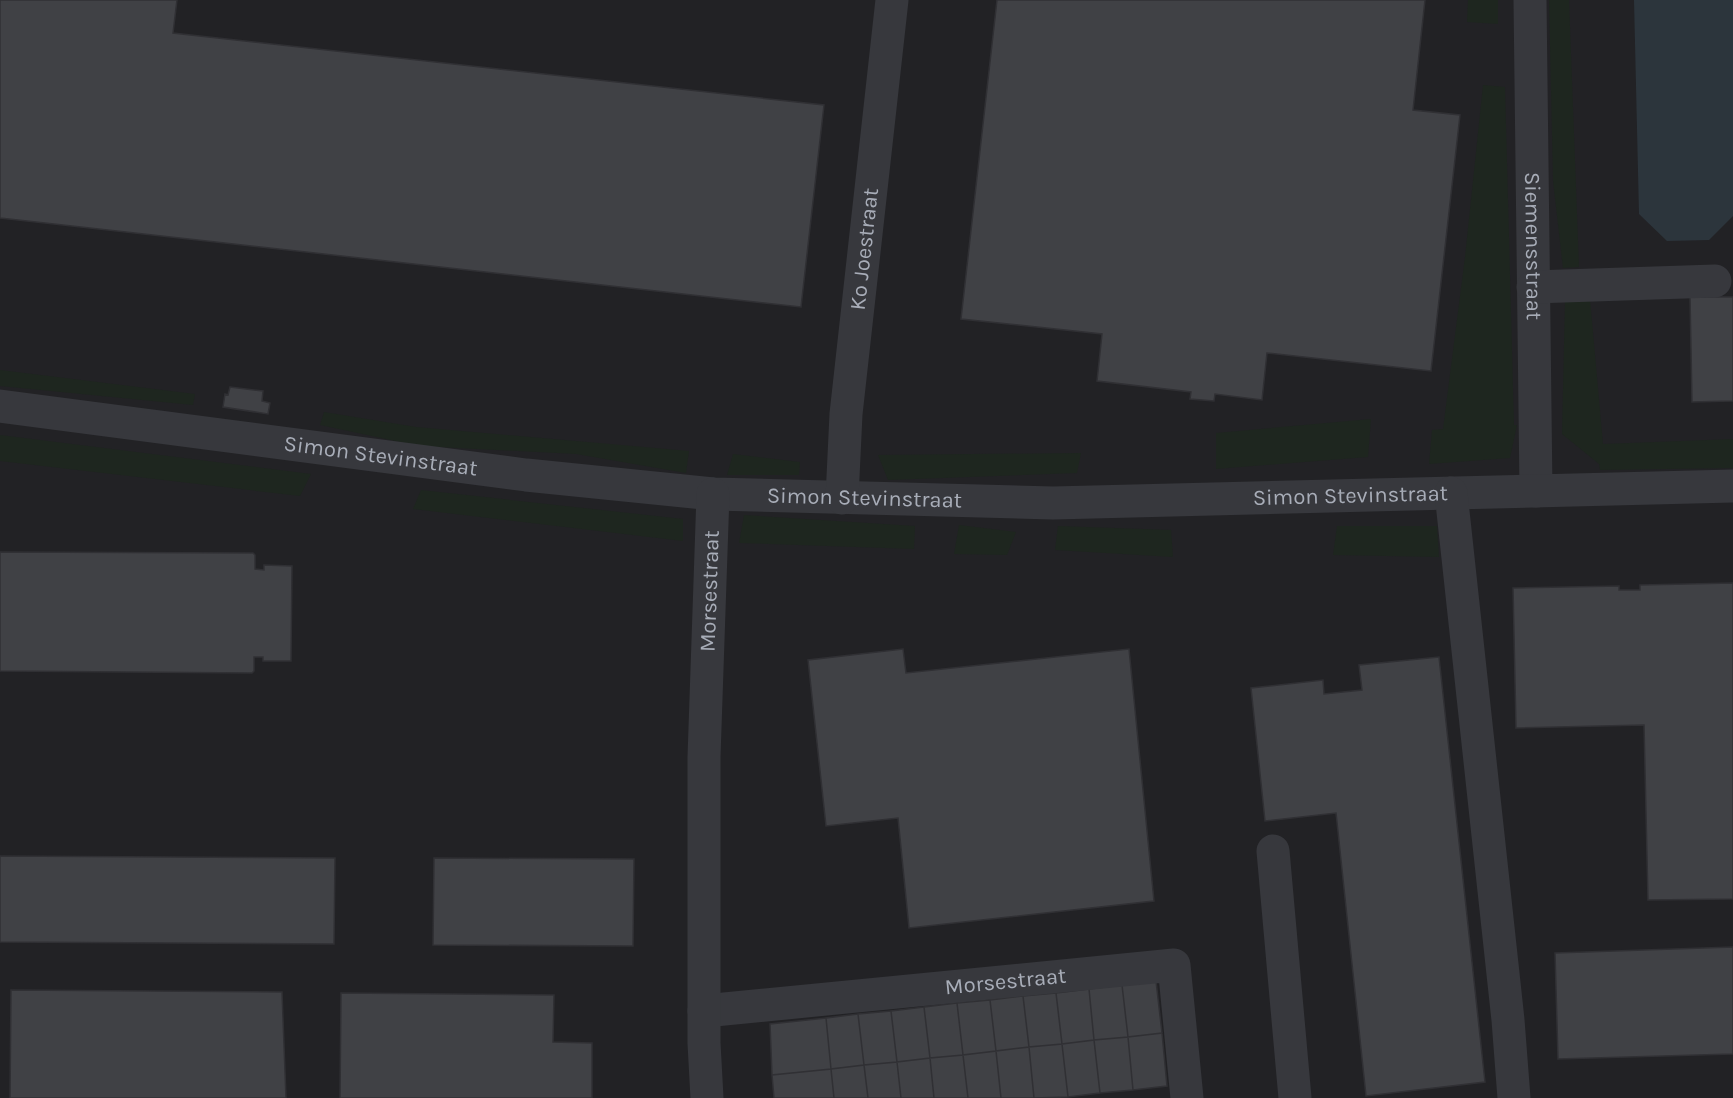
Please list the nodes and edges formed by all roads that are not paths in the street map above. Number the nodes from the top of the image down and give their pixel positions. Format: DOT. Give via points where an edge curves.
graph roads {
  1 [pos="892,0"];
  2 [pos="1530,0"];
  3 [pos="1715,281"];
  4 [pos="1533,287"];
  5 [pos="0,406"];
  6 [pos="1733,486"];
  7 [pos="1536,491"];
  8 [pos="1451,493"];
  9 [pos="713,494"];
  10 [pos="842,498"];
  11 [pos="1273,851"];
  12 [pos="704,1011"];
  13 [pos="707,1098"];
  14 [pos="1185,1098"];
  15 [pos="1295,1098"];
  16 [pos="1514,1098"];
  1 -- 10 [label="street, Ko Joestraat" via="846,414"];
  2 -- 4 [label="street, Siemensstraat"];
  3 -- 4 [label="street"];
  4 -- 7 [label="street, Siemensstraat"];
  5 -- 9 [label="street, Simon Stevinstraat" via="526,475"];
  6 -- 7 [label="street, Simon Stevinstraat"];
  7 -- 8 [label="street, Simon Stevinstraat"];
  8 -- 10 [label="street, Simon Stevinstraat" via="1053,503"];
  8 -- 16 [label="street"];
  9 -- 10 [label="street, Simon Stevinstraat"];
  9 -- 12 [label="street, Morsestraat" via="704,757"];
  11 -- 15 [label="street"];
  12 -- 13 [label="street, Morsestraat"];
  12 -- 14 [label="street, Morsestraat" via="1174,965"];
}
